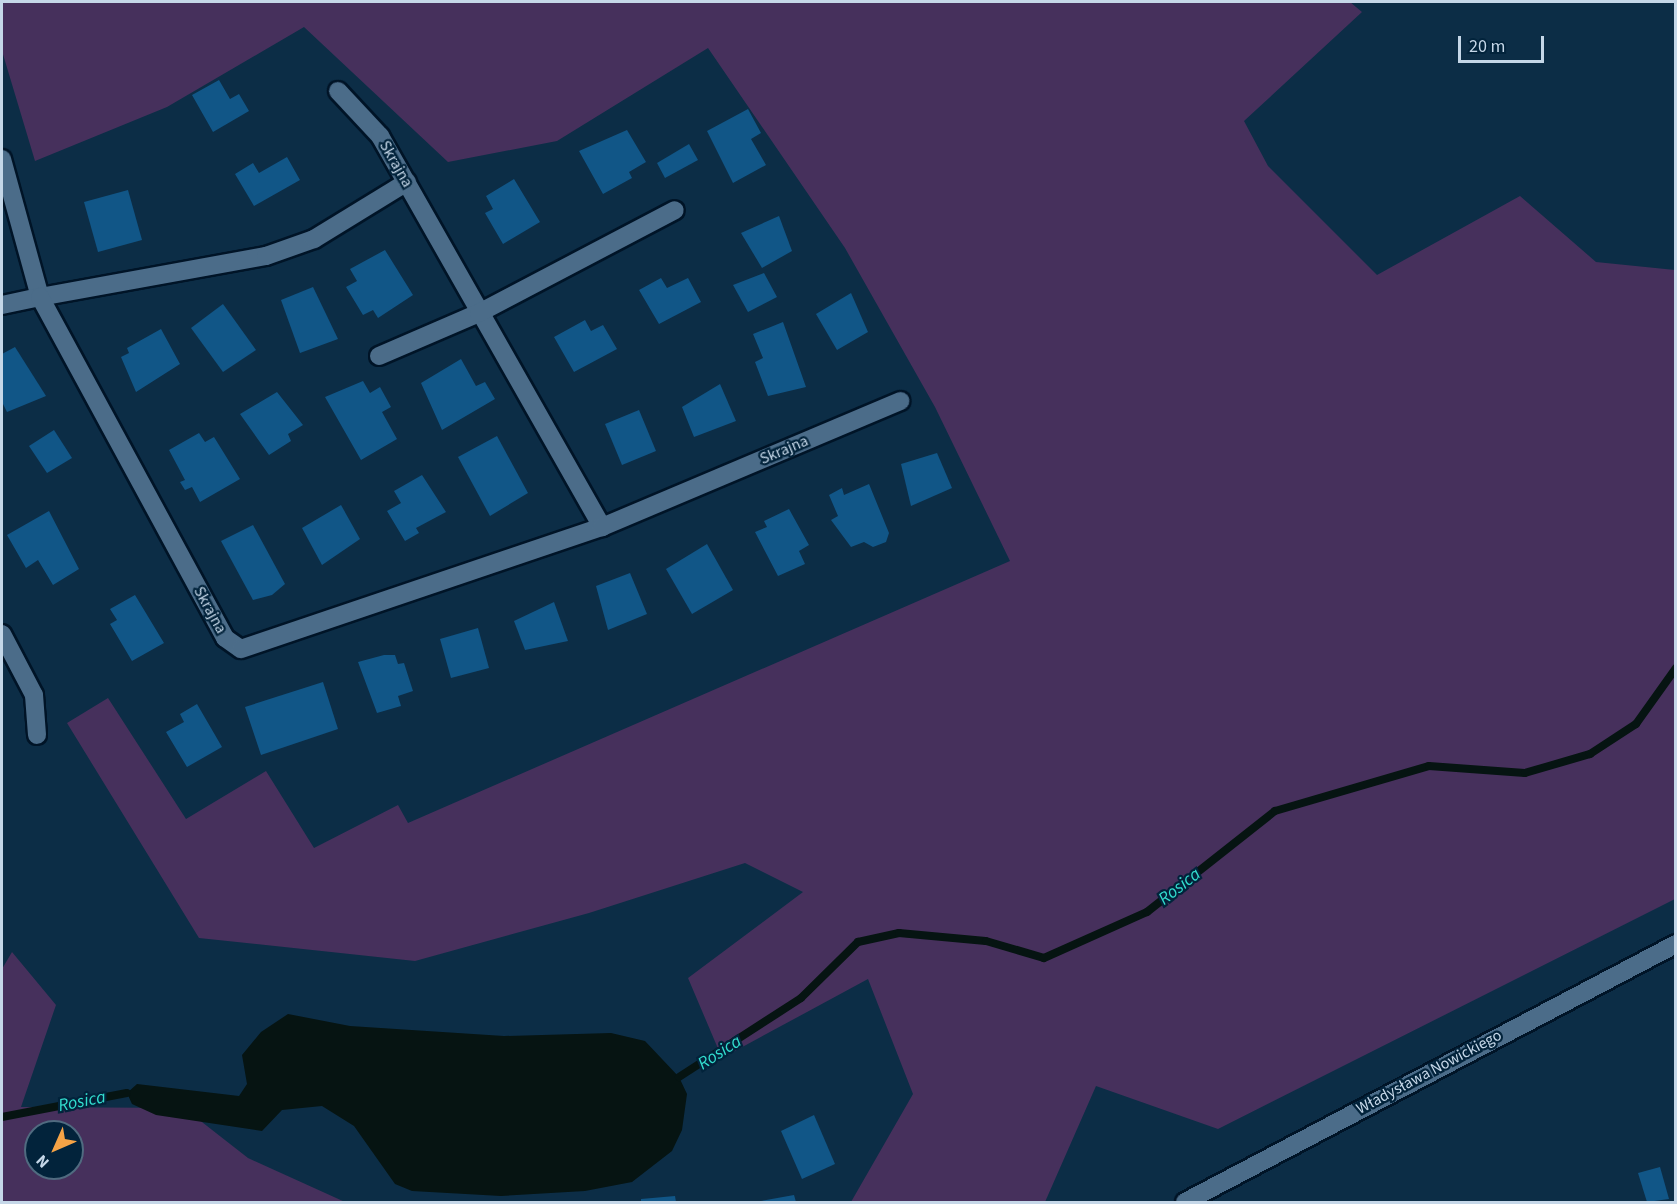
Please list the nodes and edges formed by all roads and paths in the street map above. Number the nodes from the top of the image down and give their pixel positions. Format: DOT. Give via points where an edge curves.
graph roads {
  1 [pos="338,91"];
  2 [pos="2,159"];
  3 [pos="407,182"];
  4 [pos="675,210"];
  5 [pos="40,297"];
  6 [pos="2,305"];
  7 [pos="479,313"];
  8 [pos="379,356"];
  9 [pos="901,401"];
  10 [pos="602,528"];
  11 [pos="2,634"];
  12 [pos="37,735"];
  13 [pos="1676,944"];
  14 [pos="1185,1203"];
  1 -- 3 [label="street, Skrajna" via="380,136"];
  2 -- 5 [label="street"];
  3 -- 5 [label="street" via="314,239 266,256"];
  3 -- 7 [label="street, Skrajna"];
  4 -- 7 [label="street"];
  5 -- 6 [label="street"];
  5 -- 10 [label="street, Skrajna" via="225,638 241,649"];
  7 -- 8 [label="street"];
  7 -- 10 [label="street, Skrajna"];
  9 -- 10 [label="street, Skrajna"];
  11 -- 12 [label="street" via="34,695"];
  13 -- 14 [label="street, Władysława Nowickiego"];
}
